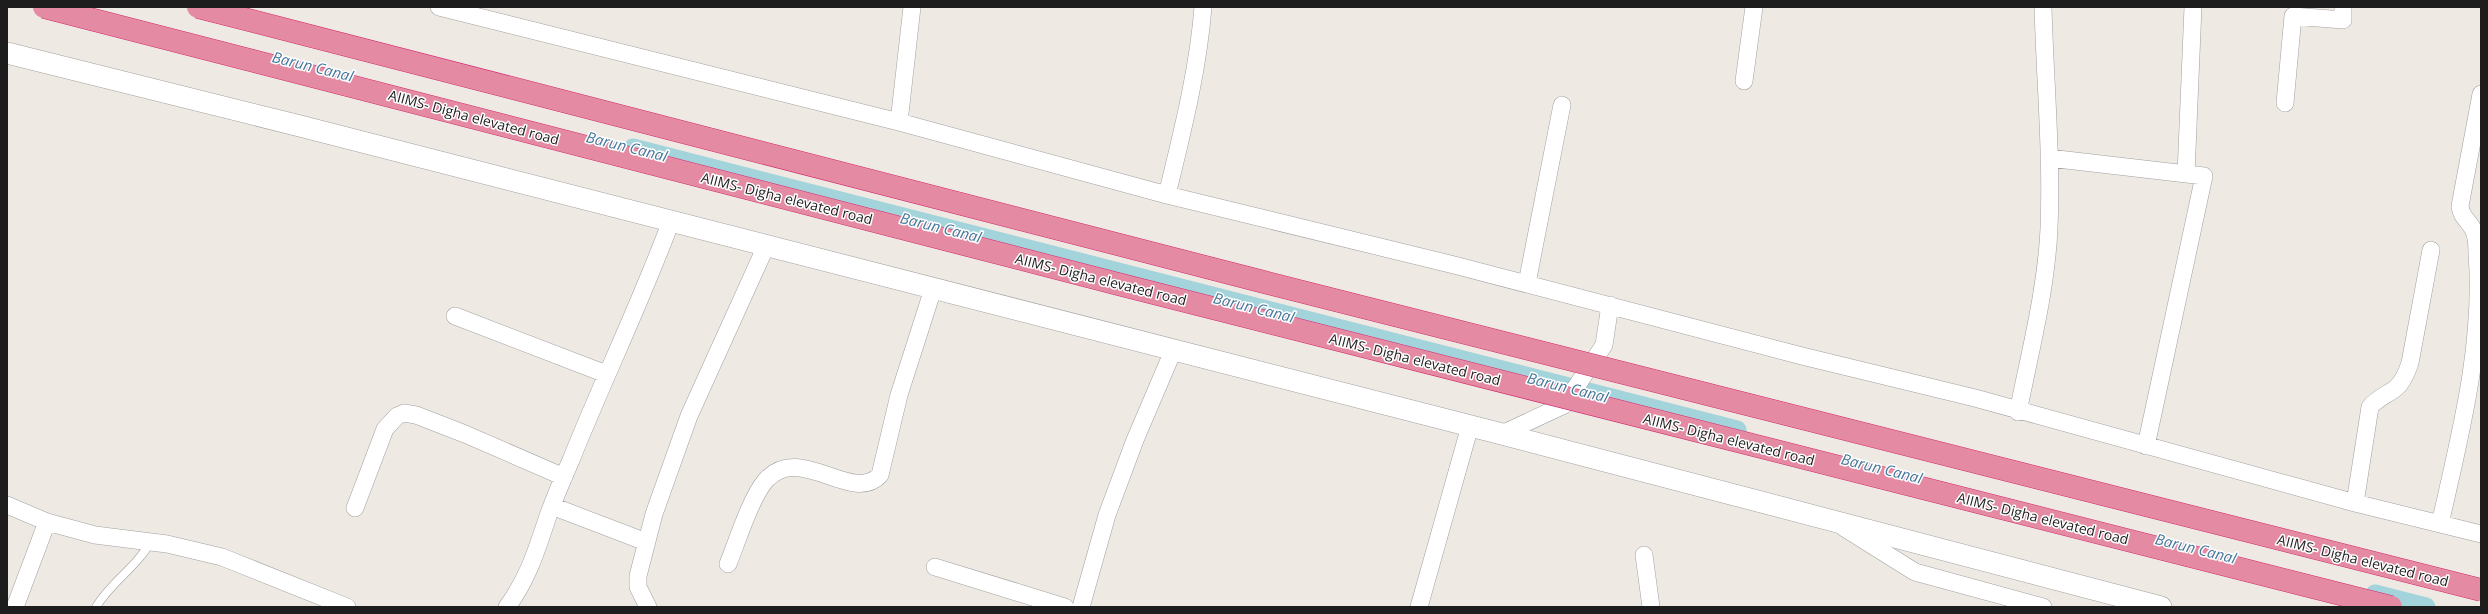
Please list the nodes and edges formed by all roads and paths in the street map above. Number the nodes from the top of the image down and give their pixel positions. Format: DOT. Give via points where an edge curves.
graph roads {
  1 [pos="44,7"];
  2 [pos="198,7"];
  3 [pos="912,7"];
  4 [pos="1203,7"];
  5 [pos="1754,7"];
  6 [pos="2043,7"];
  7 [pos="2194,7"];
  8 [pos="2343,7"];
  9 [pos="443,8"];
  10 [pos="7,53"];
  11 [pos="1744,81"];
  12 [pos="2481,94"];
  13 [pos="2285,103"];
  14 [pos="1562,104"];
  15 [pos="899,122"];
  16 [pos="2049,158"];
  17 [pos="2186,174"];
  18 [pos="1167,195"];
  19 [pos="671,221"];
  20 [pos="766,246"];
  21 [pos="2431,250"];
  22 [pos="1527,284"];
  23 [pos="933,289"];
  24 [pos="1610,305"];
  25 [pos="455,316"];
  26 [pos="1173,351"];
  27 [pos="606,374"];
  28 [pos="2018,412"];
  29 [pos="1470,426"];
  30 [pos="1502,434"];
  31 [pos="2146,446"];
  32 [pos="564,477"];
  33 [pos="2355,503"];
  34 [pos="7,505"];
  35 [pos="552,506"];
  36 [pos="355,508"];
  37 [pos="1834,521"];
  38 [pos="47,522"];
  39 [pos="2440,524"];
  40 [pos="2481,534"];
  41 [pos="151,541"];
  42 [pos="646,542"];
  43 [pos="1644,555"];
  44 [pos="728,564"];
  45 [pos="936,567"];
  46 [pos="2481,590"];
  47 [pos="15,607"];
  48 [pos="96,607"];
  49 [pos="347,607"];
  50 [pos="507,607"];
  51 [pos="648,607"];
  52 [pos="1065,607"];
  53 [pos="1081,607"];
  54 [pos="1419,607"];
  55 [pos="1652,607"];
  56 [pos="2043,607"];
  57 [pos="2161,607"];
  58 [pos="2391,607"];
  1 -- 58 [label="highway, AIIMS- Digha elevated road, bridge" via="1125,286"];
  2 -- 46 [label="highway, AIIMS- Digha elevated road, bridge" via="1260,281"];
  3 -- 15 [label="street"];
  4 -- 18 [label="street" via="1190,99"];
  5 -- 11 [label="street"];
  6 -- 16 [label="street"];
  7 -- 17 [label="street"];
  8 -- 13 [label="street" via="2343,20 2293,16"];
  9 -- 15 [label="street"];
  10 -- 19 [label="street"];
  12 -- 39 [label="street" via="2460,206 2461,213 2473,229 2476,239 2478,273 2475,343 2467,403"];
  14 -- 22 [label="street"];
  15 -- 18 [label="street"];
  16 -- 17 [label="street"];
  16 -- 28 [label="street" via="2049,230 2042,290"];
  17 -- 31 [label="street" via="2204,176"];
  18 -- 22 [label="street"];
  19 -- 20 [label="street"];
  19 -- 27 [label="street" via="652,274"];
  20 -- 23 [label="street"];
  20 -- 42 [label="street" via="689,416"];
  21 -- 33 [label="street" via="2410,364 2396,388 2370,407"];
  22 -- 24 [label="street"];
  23 -- 26 [label="street"];
  23 -- 44 [label="street" via="899,395 880,474 874,480 854,483 806,468 792,467 773,474 765,480 758,492"];
  24 -- 28 [label="street" via="1974,398"];
  24 -- 30 [label="street, bridge" via="1604,345 1564,405"];
  25 -- 27 [label="street"];
  26 -- 29 [label="street"];
  26 -- 53 [label="street" via="1135,440 1107,516"];
  27 -- 32 [label="street"];
  28 -- 31 [label="street"];
  29 -- 30 [label="street"];
  29 -- 54 [label="street"];
  30 -- 37 [label="street"];
  31 -- 33 [label="street"];
  32 -- 35 [label="street"];
  32 -- 36 [label="street" via="465,434 416,415 404,414 396,416 385,429"];
  33 -- 39 [label="street"];
  34 -- 38 [label="street"];
  35 -- 42 [label="street"];
  35 -- 50 [label="street" via="533,563 520,590"];
  37 -- 56 [label="street" via="1915,572"];
  37 -- 57 [label="street"];
  38 -- 41 [label="street" via="95,535"];
  38 -- 47 [label="street"];
  39 -- 40 [label="street"];
  41 -- 48 [label="lane" via="145,552 113,583"];
  41 -- 49 [label="street" via="196,550 251,567"];
  42 -- 51 [label="street" via="638,576 638,588"];
  43 -- 55 [label="street"];
  45 -- 52 [label="street"];
}
